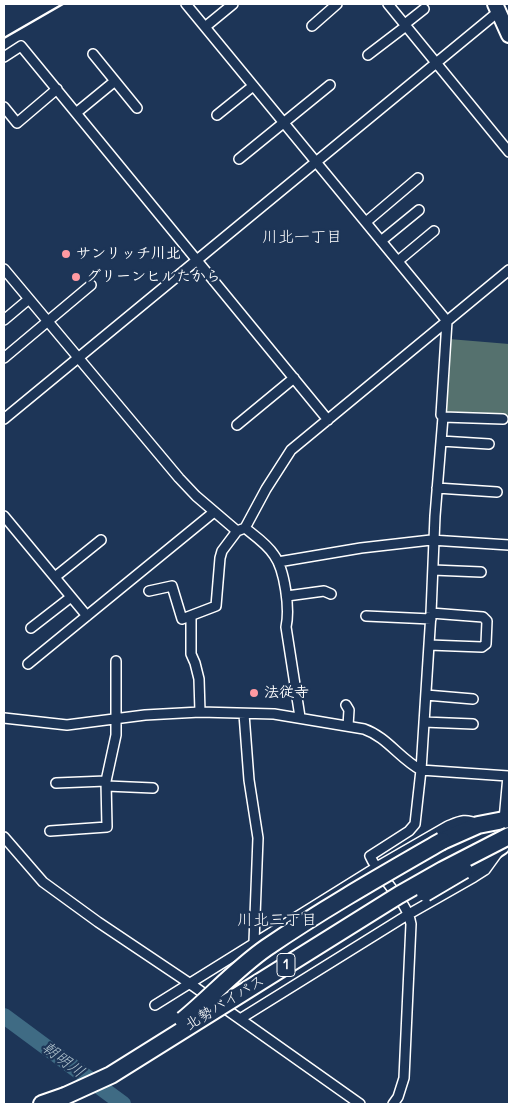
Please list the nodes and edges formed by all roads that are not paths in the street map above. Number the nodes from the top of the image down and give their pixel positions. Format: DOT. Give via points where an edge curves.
graph roads {
  1 [pos="186,4"];
  2 [pos="233,4"];
  3 [pos="337,4"];
  4 [pos="388,4"];
  5 [pos="496,8"];
  6 [pos="424,10"];
  7 [pos="406,25"];
  8 [pos="312,26"];
  9 [pos="205,27"];
  10 [pos="509,35"];
  11 [pos="93,54"];
  12 [pos="368,55"];
  13 [pos="4,57"];
  14 [pos="435,62"];
  15 [pos="115,81"];
  16 [pos="330,85"];
  17 [pos="253,86"];
  18 [pos="56,89"];
  19 [pos="4,107"];
  20 [pos="137,108"];
  21 [pos="76,113"];
  22 [pos="217,115"];
  23 [pos="284,123"];
  24 [pos="509,152"];
  25 [pos="239,159"];
  26 [pos="316,162"];
  27 [pos="418,178"];
  28 [pos="419,210"];
  29 [pos="366,222"];
  30 [pos="434,231"];
  31 [pos="382,241"];
  32 [pos="197,260"];
  33 [pos="398,261"];
  34 [pos="4,268"];
  35 [pos="509,270"];
  36 [pos="91,285"];
  37 [pos="29,299"];
  38 [pos="4,320"];
  39 [pos="448,321"];
  40 [pos="47,322"];
  41 [pos="4,358"];
  42 [pos="78,359"];
  43 [pos="294,378"];
  44 [pos="443,417"];
  45 [pos="4,419"];
  46 [pos="502,419"];
  47 [pos="328,420"];
  48 [pos="237,425"];
  49 [pos="441,441"];
  50 [pos="489,444"];
  51 [pos="437,488"];
  52 [pos="497,492"];
  53 [pos="214,512"];
  54 [pos="4,516"];
  55 [pos="241,530"];
  56 [pos="101,540"];
  57 [pos="435,541"];
  58 [pos="509,545"];
  59 [pos="278,562"];
  60 [pos="433,570"];
  61 [pos="481,572"];
  62 [pos="55,577"];
  63 [pos="148,591"];
  64 [pos="331,594"];
  65 [pos="71,596"];
  66 [pos="287,596"];
  67 [pos="87,616"];
  68 [pos="191,616"];
  69 [pos="366,616"];
  70 [pos="431,616"];
  71 [pos="31,628"];
  72 [pos="429,645"];
  73 [pos="116,661"];
  74 [pos="28,664"];
  75 [pos="426,695"];
  76 [pos="473,698"];
  77 [pos="346,705"];
  78 [pos="200,712"];
  79 [pos="244,714"];
  80 [pos="300,717"];
  81 [pos="4,718"];
  82 [pos="116,720"];
  83 [pos="424,722"];
  84 [pos="473,724"];
  85 [pos="348,726"];
  86 [pos="421,770"];
  87 [pos="509,776"];
  88 [pos="56,783"];
  89 [pos="106,783"];
  90 [pos="153,788"];
  91 [pos="506,819"];
  92 [pos="478,825"];
  93 [pos="50,831"];
  94 [pos="4,837"];
  95 [pos="506,841"];
  96 [pos="375,868"];
  97 [pos="409,914"];
  98 [pos="254,942"];
  99 [pos="189,983"];
  100 [pos="155,1005"];
  101 [pos="240,1019"];
  102 [pos="111,1074"];
  103 [pos="65,1096"];
  104 [pos="42,1104"];
  105 [pos="360,1104"];
  106 [pos="393,1104"];
  1 -- 9 [label="street"];
  2 -- 9 [label="street"];
  3 -- 8 [label="street"];
  4 -- 7 [label="street"];
  5 -- 10 [label="main road"];
  5 -- 14 [label="street"];
  6 -- 7 [label="street"];
  7 -- 12 [label="street"];
  7 -- 14 [label="street"];
  9 -- 17 [label="street"];
  11 -- 15 [label="street"];
  13 -- 18 [label="street" via="21,46"];
  14 -- 24 [label="street"];
  14 -- 26 [label="street"];
  15 -- 20 [label="street"];
  15 -- 21 [label="street"];
  16 -- 23 [label="street"];
  17 -- 22 [label="street"];
  17 -- 23 [label="street"];
  18 -- 19 [label="street" via="17,123"];
  18 -- 21 [label="street"];
  21 -- 32 [label="street"];
  23 -- 25 [label="street"];
  23 -- 26 [label="street"];
  26 -- 29 [label="street"];
  26 -- 32 [label="street"];
  27 -- 29 [label="street"];
  28 -- 31 [label="street"];
  29 -- 31 [label="street"];
  30 -- 33 [label="street"];
  31 -- 33 [label="street"];
  32 -- 42 [label="street"];
  32 -- 43 [label="street"];
  33 -- 39 [label="street"];
  34 -- 37 [label="street"];
  35 -- 39 [label="street"];
  36 -- 40 [label="street"];
  37 -- 38 [label="street"];
  37 -- 40 [label="street"];
  39 -- 44 [label="street"];
  39 -- 47 [label="street"];
  40 -- 41 [label="street"];
  40 -- 42 [label="street"];
  42 -- 45 [label="street"];
  42 -- 53 [label="street" via="179,478"];
  43 -- 47 [label="street"];
  43 -- 48 [label="street"];
  44 -- 46 [label="street"];
  44 -- 49 [label="street"];
  47 -- 55 [label="street" via="291,450"];
  49 -- 50 [label="street"];
  49 -- 51 [label="street"];
  51 -- 52 [label="street"];
  51 -- 57 [label="street"];
  53 -- 55 [label="street"];
  53 -- 67 [label="street"];
  54 -- 62 [label="street"];
  55 -- 59 [label="street" via="270,550"];
  55 -- 68 [label="street" via="222,551 216,606"];
  56 -- 62 [label="street"];
  57 -- 58 [label="street"];
  57 -- 59 [label="street" via="396,543"];
  57 -- 60 [label="street"];
  59 -- 66 [label="street"];
  60 -- 61 [label="street"];
  60 -- 70 [label="street"];
  62 -- 65 [label="street"];
  63 -- 68 [label="street" via="172,586 182,619"];
  64 -- 66 [label="street" via="324,591"];
  65 -- 67 [label="street"];
  65 -- 71 [label="street"];
  66 -- 80 [label="street" via="286,627"];
  67 -- 74 [label="street"];
  68 -- 78 [label="street" via="191,654 199,679"];
  69 -- 70 [label="street"];
  70 -- 72 [label="street"];
  70 -- 72 [label="street" via="483,617 487,620 486,644 482,647"];
  72 -- 75 [label="street"];
  73 -- 82 [label="street"];
  75 -- 76 [label="street"];
  75 -- 83 [label="street"];
  77 -- 85 [label="street" via="349,710"];
  78 -- 79 [label="street"];
  78 -- 82 [label="street"];
  79 -- 80 [label="street"];
  79 -- 98 [label="street" via="258,838"];
  80 -- 85 [label="street"];
  81 -- 82 [label="street" via="67,725"];
  82 -- 89 [label="street"];
  83 -- 84 [label="street"];
  83 -- 86 [label="street"];
  85 -- 86 [label="street" via="374,733"];
  86 -- 87 [label="street"];
  86 -- 96 [label="street" via="415,824 370,856"];
  87 -- 91 [label="street"];
  88 -- 89 [label="street"];
  89 -- 90 [label="street"];
  89 -- 93 [label="street" via="107,827"];
  91 -- 92 [label="highway, 1"];
  92 -- 96 [label="street" via="470,820 448,826"];
  92 -- 102 [label="highway, 1, bridge" via="387,872 266,948 168,1032"];
  94 -- 99 [label="street" via="43,882"];
  95 -- 97 [label="street" via="485,870"];
  95 -- 102 [label="highway, 北勢バイパス / 1, bridge" via="399,895"];
  95 -- 103 [label="highway, 1, bridge" via="464,870 153,1058 114,1078"];
  96 -- 97 [label="street"];
  96 -- 98 [label="street"];
  97 -- 101 [label="street"];
  97 -- 106 [label="street" via="404,1078"];
  98 -- 99 [label="street"];
  99 -- 100 [label="street"];
  99 -- 101 [label="street"];
  101 -- 105 [label="street"];
  102 -- 103 [label="highway, 北勢バイパス / 1, bridge"];
  103 -- 104 [label="highway, 北勢バイパス / 1"];
}
